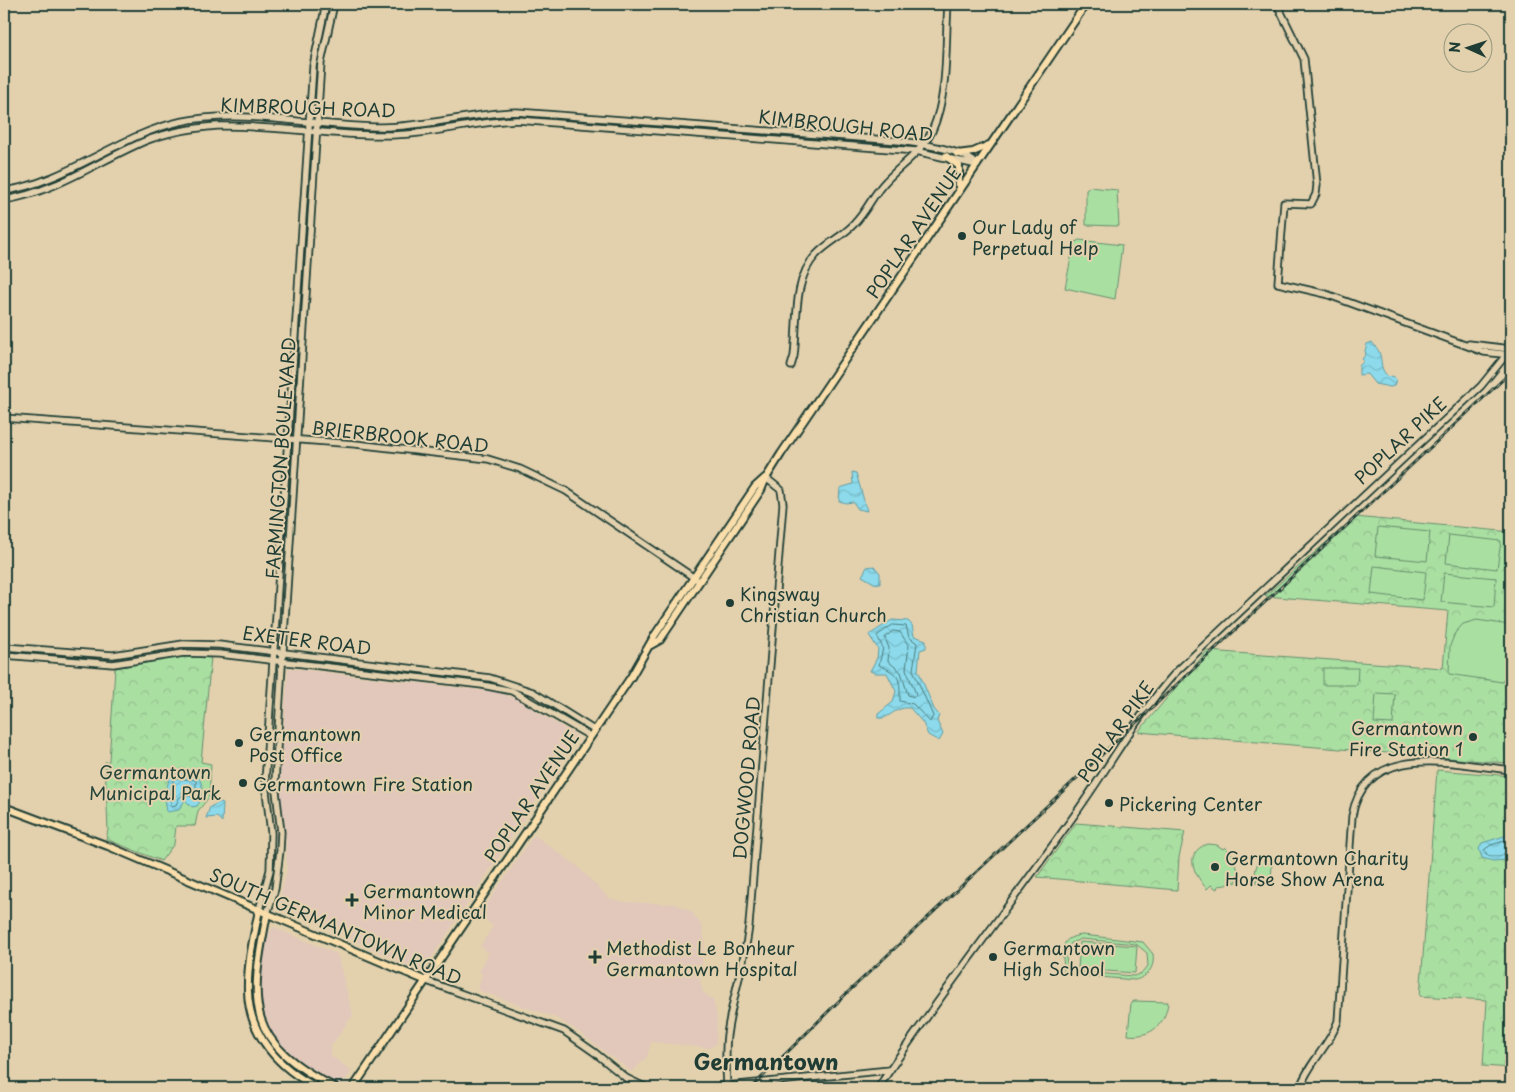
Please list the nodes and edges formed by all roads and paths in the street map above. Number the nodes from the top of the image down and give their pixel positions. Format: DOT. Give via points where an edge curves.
graph roads {
  1 [pos="327,4"];
  2 [pos="334,4"];
  3 [pos="948,4"];
  4 [pos="1086,4"];
  5 [pos="1277,4"];
  6 [pos="324,30"];
  7 [pos="310,123"];
  8 [pos="318,123"];
  9 [pos="309,131"];
  10 [pos="317,131"];
  11 [pos="923,144"];
  12 [pos="990,144"];
  13 [pos="916,151"];
  14 [pos="957,154"];
  15 [pos="946,156"];
  16 [pos="977,164"];
  17 [pos="959,190"];
  18 [pos="4,191"];
  19 [pos="4,200"];
  20 [pos="296,328"];
  21 [pos="304,328"];
  22 [pos="1464,344"];
  23 [pos="1511,352"];
  24 [pos="1488,353"];
  25 [pos="791,366"];
  26 [pos="1496,368"];
  27 [pos="4,418"];
  28 [pos="289,439"];
  29 [pos="297,440"];
  30 [pos="766,478"];
  31 [pos="696,579"];
  32 [pos="4,647"];
  33 [pos="274,652"];
  34 [pos="283,653"];
  35 [pos="4,655"];
  36 [pos="274,661"];
  37 [pos="283,662"];
  38 [pos="269,729"];
  39 [pos="278,730"];
  40 [pos="592,733"];
  41 [pos="277,743"];
  42 [pos="266,765"];
  43 [pos="1511,770"];
  44 [pos="270,783"];
  45 [pos="4,807"];
  46 [pos="259,910"];
  47 [pos="267,914"];
  48 [pos="424,980"];
  49 [pos="890,1070"];
  50 [pos="868,1072"];
  51 [pos="728,1086"];
  52 [pos="318,1088"];
  53 [pos="336,1088"];
  54 [pos="353,1088"];
  55 [pos="647,1088"];
  56 [pos="706,1088"];
  57 [pos="878,1088"];
  58 [pos="1300,1088"];
  1 -- 6 [label="street, FARMINGTON BOULEVARD"];
  2 -- 6 [label="street, FARMINGTON BOULEVARD"];
  3 -- 11 [label="street" via="939,112"];
  4 -- 12 [label="main road, POPLAR AVENUE"];
  5 -- 22 [label="street" via="1305,65 1317,185 1311,204 1284,203 1278,282 1326,294"];
  6 -- 7 [label="street, FARMINGTON BOULEVARD" via="313,66"];
  6 -- 8 [label="street, FARMINGTON BOULEVARD"];
  7 -- 8 [label="street, KIMBROUGH ROAD"];
  7 -- 9 [label="street, FARMINGTON BOULEVARD"];
  7 -- 18 [label="street, KIMBROUGH ROAD" via="216,117 167,125 129,139 47,179"];
  8 -- 10 [label="street, FARMINGTON BOULEVARD"];
  8 -- 11 [label="street, KIMBROUGH ROAD" via="382,127 415,125 489,112 517,112"];
  9 -- 10 [label="street, KIMBROUGH ROAD"];
  9 -- 19 [label="street, KIMBROUGH ROAD" via="226,126 174,132 144,142 47,189"];
  9 -- 20 [label="street, FARMINGTON BOULEVARD"];
  10 -- 13 [label="street, KIMBROUGH ROAD" via="381,136 516,120"];
  10 -- 21 [label="street, FARMINGTON BOULEVARD"];
  11 -- 13 [label="street"];
  11 -- 14 [label="street, KIMBROUGH ROAD"];
  12 -- 14 [label="main road" via="973,152"];
  12 -- 16 [label="main road, POPLAR AVENUE"];
  13 -- 15 [label="street, KIMBROUGH ROAD"];
  13 -- 25 [label="street" via="882,185 856,222 818,254 806,269 801,282"];
  14 -- 16 [label="street, KIMBROUGH ROAD"];
  15 -- 16 [label="street, KIMBROUGH ROAD"];
  15 -- 17 [label="main road" via="959,166"];
  16 -- 17 [label="main road, POPLAR AVENUE"];
  17 -- 30 [label="main road, POPLAR AVENUE"];
  20 -- 21 [label="street"];
  20 -- 28 [label="street, FARMINGTON BOULEVARD"];
  21 -- 29 [label="street, FARMINGTON BOULEVARD"];
  22 -- 23 [label="street"];
  22 -- 24 [label="street"];
  23 -- 24 [label="street"];
  23 -- 26 [label="street, POPLAR PIKE"];
  24 -- 26 [label="street"];
  26 -- 49 [label="street, POPLAR PIKE" via="1481,386 1154,696 1075,816"];
  27 -- 28 [label="street, BRIERBROOK ROAD"];
  28 -- 29 [label="street, BRIERBROOK ROAD"];
  28 -- 33 [label="street, FARMINGTON BOULEVARD"];
  29 -- 31 [label="street, BRIERBROOK ROAD" via="460,454 506,464 566,491"];
  29 -- 34 [label="street, FARMINGTON BOULEVARD"];
  30 -- 31 [label="main road, POPLAR AVENUE" via="761,490"];
  30 -- 51 [label="street, DOGWOOD ROAD" via="781,490 783,504 749,925 727,1036"];
  31 -- 40 [label="main road, POPLAR AVENUE" via="655,635"];
  32 -- 33 [label="street, EXETER ROAD" via="113,655 183,644"];
  33 -- 34 [label="street, EXETER ROAD"];
  33 -- 36 [label="street, FARMINGTON BOULEVARD"];
  34 -- 37 [label="street, FARMINGTON BOULEVARD"];
  34 -- 40 [label="street, EXETER ROAD" via="490,678 533,692"];
  35 -- 36 [label="street, EXETER ROAD" via="114,664 184,653"];
  36 -- 37 [label="street, EXETER ROAD"];
  36 -- 38 [label="street, FARMINGTON BOULEVARD"];
  37 -- 39 [label="street, FARMINGTON BOULEVARD"];
  37 -- 40 [label="street, EXETER ROAD" via="482,685 512,692"];
  38 -- 39 [label="street"];
  38 -- 42 [label="street, FARMINGTON BOULEVARD"];
  39 -- 41 [label="street, FARMINGTON BOULEVARD"];
  40 -- 48 [label="main road, POPLAR AVENUE"];
  41 -- 42 [label="street" via="272,762"];
  41 -- 44 [label="street, FARMINGTON BOULEVARD"];
  42 -- 44 [label="street, FARMINGTON BOULEVARD"];
  43 -- 58 [label="street" via="1420,761 1393,765 1373,777 1361,791 1351,824 1338,1021 1330,1042 1308,1068"];
  44 -- 46 [label="street, FARMINGTON BOULEVARD" via="270,870"];
  44 -- 47 [label="street, FARMINGTON BOULEVARD" via="281,832 275,889"];
  45 -- 46 [label="main road, SOUTH GERMANTOWN ROAD" via="100,843"];
  46 -- 47 [label="main road, SOUTH GERMANTOWN ROAD"];
  46 -- 52 [label="main road" via="248,984 253,1017 273,1056 286,1069"];
  47 -- 48 [label="main road, SOUTH GERMANTOWN ROAD"];
  47 -- 53 [label="main road" via="256,977 260,1015 268,1035 286,1058 307,1074"];
  48 -- 54 [label="main road, POPLAR AVENUE"];
  48 -- 55 [label="street, SOUTH GERMANTOWN ROAD" via="564,1031 626,1078"];
  49 -- 50 [label="street"];
  49 -- 57 [label="street, POPLAR PIKE"];
  50 -- 51 [label="street"];
  50 -- 57 [label="street" via="878,1077"];
  51 -- 56 [label="street"];
}
